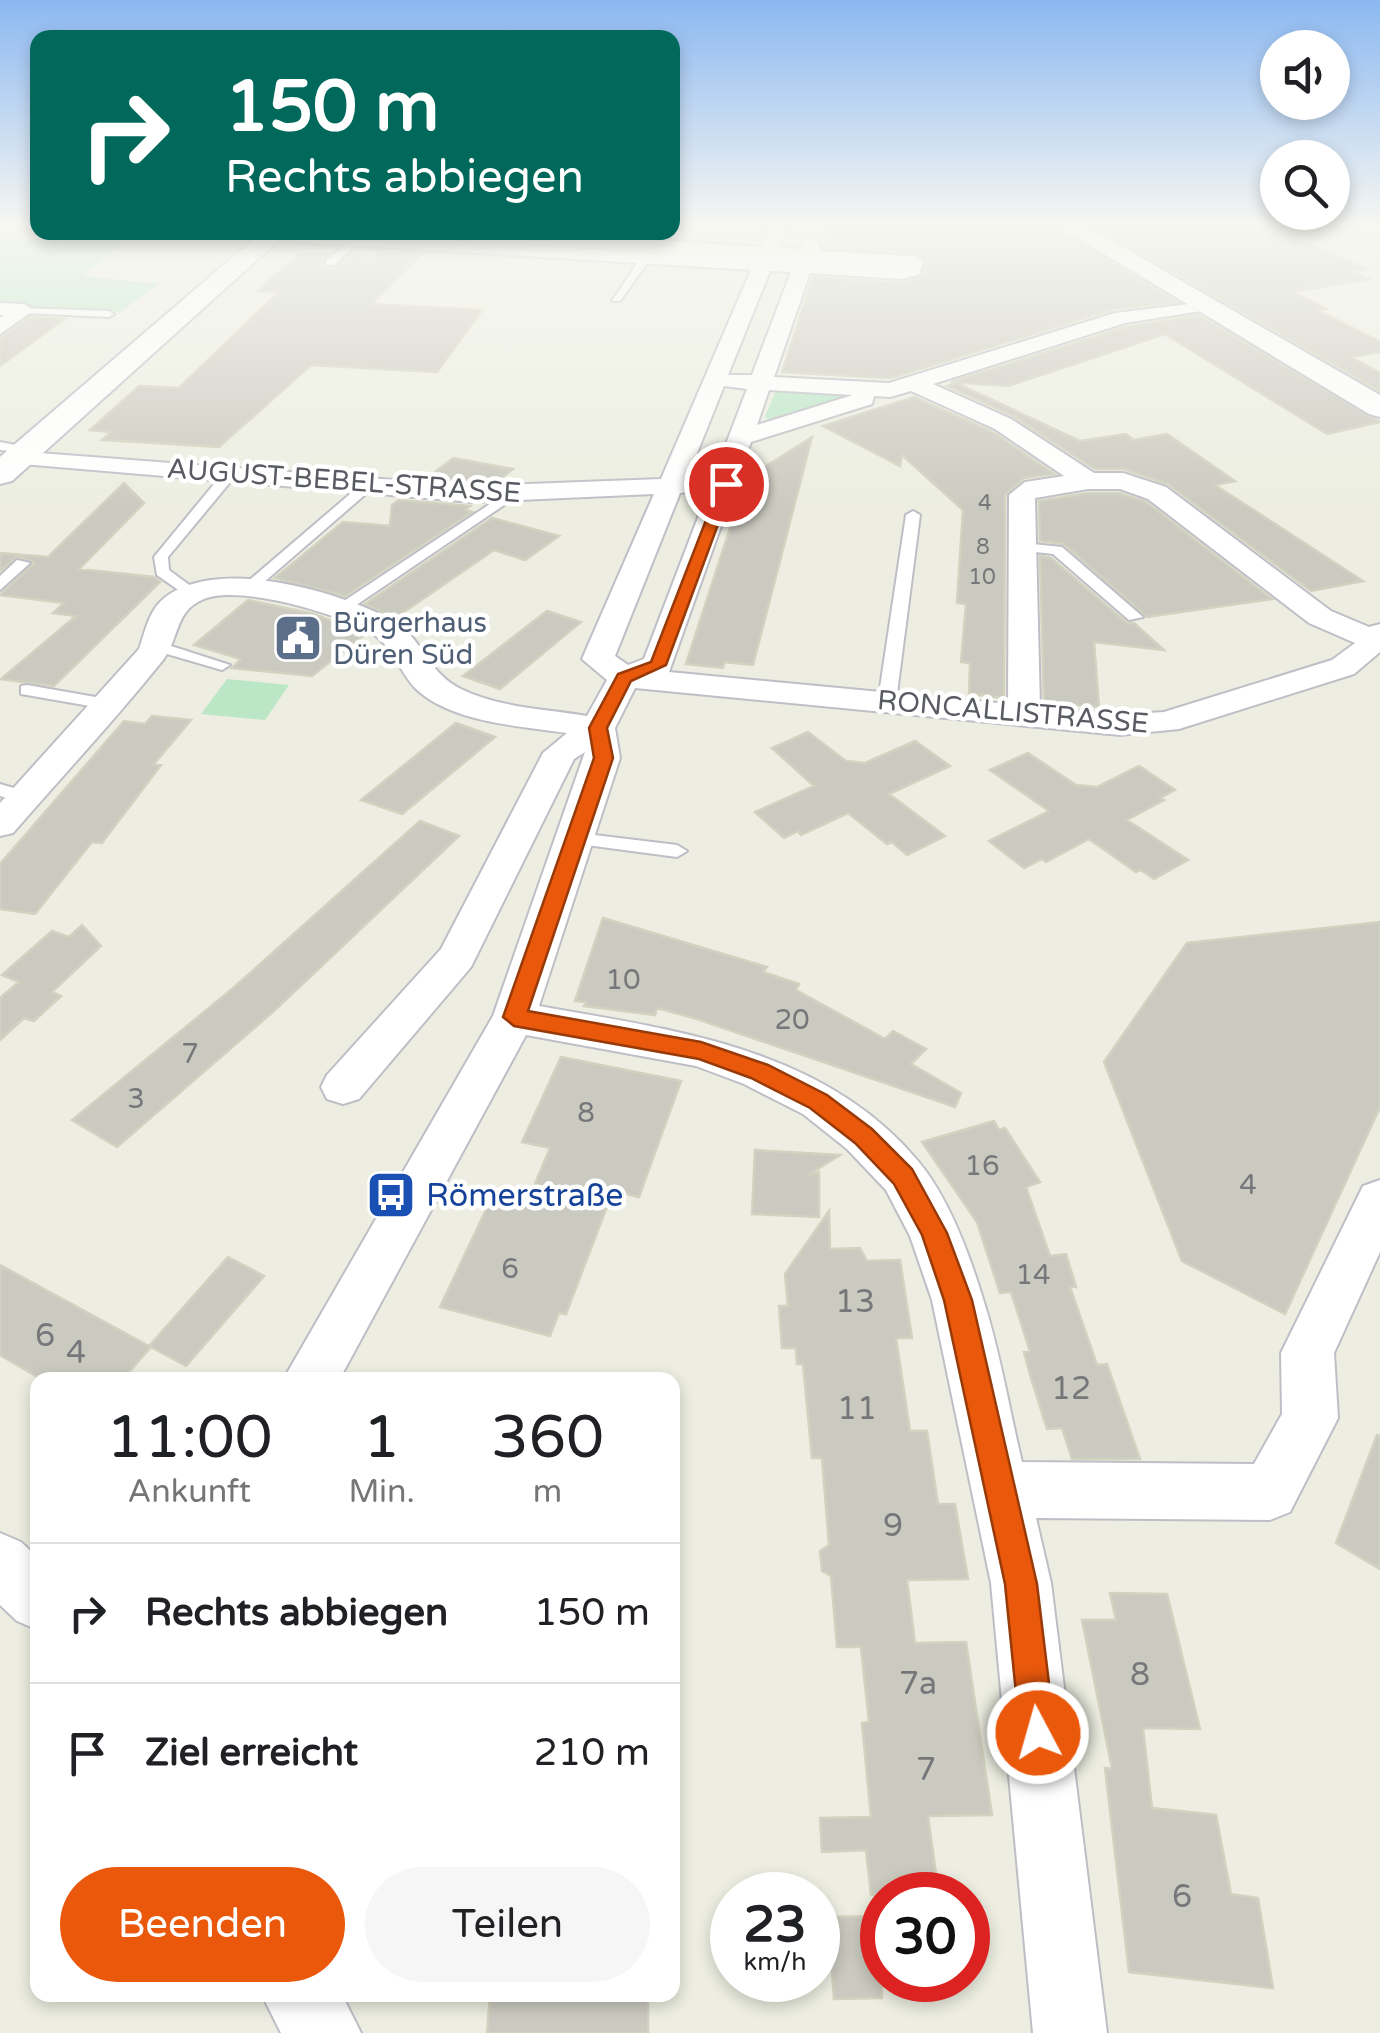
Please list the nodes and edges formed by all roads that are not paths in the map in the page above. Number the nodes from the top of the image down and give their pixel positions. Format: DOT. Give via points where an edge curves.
graph roads {
  1 [pos="172,321"];
  2 [pos="740,321"];
  3 [pos="781,321"];
  4 [pos="1110,321"];
  5 [pos="1232,321"];
  6 [pos="716,380"];
  7 [pos="758,383"];
  8 [pos="901,387"];
  9 [pos="1380,408"];
  10 [pos="740,438"];
  11 [pos="13,456"];
  12 [pos="229,474"];
  13 [pos="1088,481"];
  14 [pos="726,484"];
  15 [pos="368,486"];
  16 [pos="672,486"];
  17 [pos="512,494"];
  18 [pos="912,515"];
  19 [pos="1022,547"];
  20 [pos="22,563"];
  21 [pos="0,586"];
  22 [pos="251,586"];
  23 [pos="192,593"];
  24 [pos="337,611"];
  25 [pos="1136,617"];
  26 [pos="159,639"];
  27 [pos="1373,650"];
  28 [pos="222,665"];
  29 [pos="624,677"];
  30 [pos="27,690"];
  31 [pos="887,700"];
  32 [pos="106,704"];
  33 [pos="1024,714"];
  34 [pos="598,728"];
  35 [pos="12,793"];
  36 [pos="0,825"];
  37 [pos="578,839"];
  38 [pos="677,851"];
  39 [pos="514,1017"];
  40 [pos="343,1087"];
  41 [pos="1380,1200"];
  42 [pos="314,1372"];
  43 [pos="1000,1490"];
  44 [pos="0,1563"];
  45 [pos="30,1592"];
  46 [pos="304,2002"];
  47 [pos="324,2033"];
  48 [pos="1070,2033"];
  1 -- 11 [label="street"];
  2 -- 6 [label="street"];
  3 -- 7 [label="street"];
  4 -- 8 [label="street"];
  5 -- 9 [label="street"];
  6 -- 7 [label="street"];
  6 -- 16 [label="street"];
  7 -- 8 [label="street"];
  7 -- 10 [label="street"];
  8 -- 10 [label="street"];
  8 -- 13 [label="street" via="1003,424"];
  10 -- 14 [label="street"];
  11 -- 12 [label="street, AUGUST-BEBEL-STRASSE"];
  12 -- 15 [label="street, AUGUST-BEBEL-STRASSE"];
  12 -- 23 [label="lane" via="159,564"];
  13 -- 19 [label="street" via="1022,495"];
  13 -- 27 [label="street" via="1123,481 1157,493 1320,618"];
  14 -- 16 [label="street, AUGUST-BEBEL-STRASSE"];
  14 -- 29 [label="street" via="658,665"];
  15 -- 17 [label="street, AUGUST-BEBEL-STRASSE"];
  15 -- 22 [label="lane"];
  16 -- 17 [label="street, AUGUST-BEBEL-STRASSE"];
  16 -- 29 [label="street" via="598,659"];
  17 -- 24 [label="lane"];
  18 -- 31 [label="lane"];
  19 -- 25 [label="lane" via="1057,550"];
  19 -- 33 [label="street"];
  20 -- 21 [label="lane"];
  22 -- 23 [label="street"];
  22 -- 24 [label="street"];
  23 -- 26 [label="street" via="162,620"];
  24 -- 34 [label="street" via="395,636 417,672 446,694"];
  26 -- 28 [label="lane" via="156,646"];
  26 -- 32 [label="street"];
  27 -- 33 [label="street, RONCALLISTRASSE" via="1330,671 1167,722 1120,725"];
  29 -- 31 [label="street, RONCALLISTRASSE"];
  29 -- 34 [label="street"];
  30 -- 32 [label="lane"];
  31 -- 33 [label="street, RONCALLISTRASSE"];
  32 -- 35 [label="street"];
  34 -- 37 [label="street" via="604,758"];
  34 -- 40 [label="street" via="560,753 457,957"];
  35 -- 36 [label="street"];
  37 -- 38 [label="lane"];
  37 -- 39 [label="street"];
  39 -- 42 [label="street"];
  39 -- 43 [label="street" via="701,1051 819,1102 863,1136 903,1176 934,1233 958,1300"];
  41 -- 43 [label="street" via="1307,1352 1310,1418 1270,1492"];
  43 -- 48 [label="street" via="1021,1584"];
  44 -- 45 [label="street"];
  46 -- 47 [label="street"];
}
